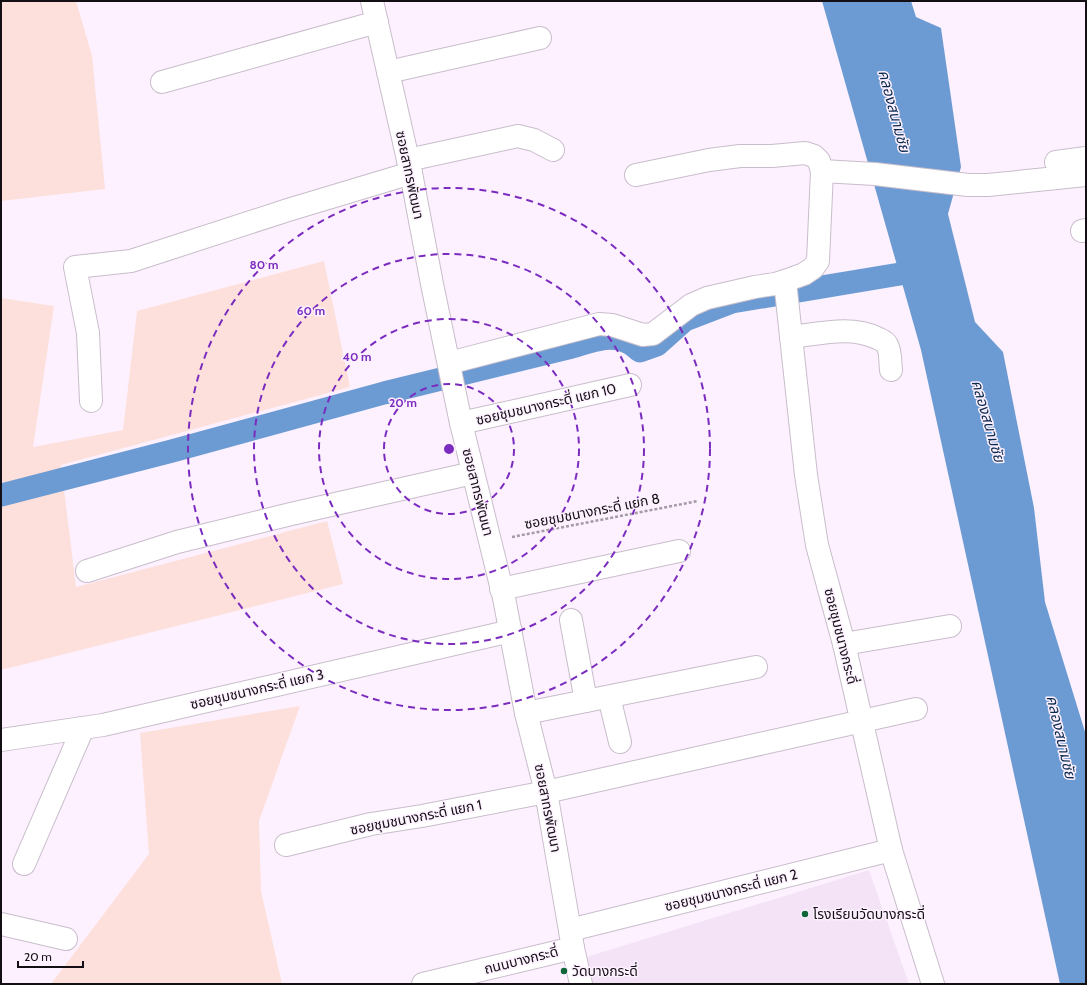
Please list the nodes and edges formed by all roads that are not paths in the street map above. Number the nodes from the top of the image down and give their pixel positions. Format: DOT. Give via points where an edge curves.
graph roads {
  1 [pos="372,1"];
  2 [pos="377,22"];
  3 [pos="540,38"];
  4 [pos="388,72"];
  5 [pos="162,82"];
  6 [pos="553,150"];
  7 [pos="1086,158"];
  8 [pos="1056,162"];
  9 [pos="409,167"];
  10 [pos="822,170"];
  11 [pos="636,175"];
  12 [pos="1086,175"];
  13 [pos="785,288"];
  14 [pos="791,337"];
  15 [pos="892,370"];
  16 [pos="451,371"];
  17 [pos="630,385"];
  18 [pos="91,401"];
  19 [pos="461,423"];
  20 [pos="473,472"];
  21 [pos="679,551"];
  22 [pos="87,570"];
  23 [pos="501,588"];
  24 [pos="571,620"];
  25 [pos="950,626"];
  26 [pos="511,631"];
  27 [pos="844,644"];
  28 [pos="756,668"];
  29 [pos="608,697"];
  30 [pos="586,702"];
  31 [pos="916,709"];
  32 [pos="526,713"];
  33 [pos="862,721"];
  34 [pos="83,728"];
  35 [pos="1,740"];
  36 [pos="620,742"];
  37 [pos="546,792"];
  38 [pos="286,846"];
  39 [pos="892,850"];
  40 [pos="24,864"];
  41 [pos="1,924"];
  42 [pos="66,939"];
  43 [pos="572,939"];
  44 [pos="423,984"];
  45 [pos="580,984"];
  46 [pos="933,984"];
  1 -- 2 [label="street, ซอยสาทรพัฒนา"];
  2 -- 4 [label="street, ซอยสาทรพัฒนา"];
  2 -- 5 [label="street"];
  3 -- 4 [label="street"];
  4 -- 9 [label="street, ซอยสาทรพัฒนา"];
  6 -- 9 [label="street" via="534,140 518,136"];
  7 -- 8 [label="street"];
  9 -- 16 [label="street, ซอยสาทรพัฒนา"];
  9 -- 18 [label="street" via="296,208 131,261 75,267 88,333"];
  10 -- 11 [label="street" via="814,156 805,153 709,160"];
  10 -- 12 [label="street" via="968,185"];
  10 -- 13 [label="street" via="818,261 813,268"];
  13 -- 14 [label="street, ซอยชุมชนางกระดี่"];
  13 -- 16 [label="street" via="775,284 755,286 707,298 691,305 653,334 643,335 612,325 599,324"];
  14 -- 15 [label="street" via="847,331 871,335 888,346"];
  14 -- 27 [label="street, ซอยชุมชนางกระดี่" via="816,546"];
  16 -- 19 [label="street, ซอยสาทรพัฒนา"];
  17 -- 19 [label="street, ซอยชุมชนางกระดี่ แยก 10"];
  19 -- 20 [label="street, ซอยสาทรพัฒนา"];
  20 -- 22 [label="street" via="177,542"];
  20 -- 23 [label="street, ซอยสาทรพัฒนา"];
  21 -- 23 [label="street"];
  23 -- 26 [label="street, ซอยสาทรพัฒนา"];
  24 -- 30 [label="street"];
  25 -- 27 [label="street"];
  26 -- 32 [label="street, ซอยสาทรพัฒนา"];
  26 -- 34 [label="street, ซอยชุมชนางกระดี่ แยก 3"];
  27 -- 33 [label="street, ซอยชุมชนางกระดี่"];
  28 -- 29 [label="street"];
  29 -- 30 [label="street"];
  29 -- 36 [label="street"];
  30 -- 32 [label="street"];
  31 -- 33 [label="street, ซอยชุมชนางกระดี่ แยก 1"];
  32 -- 37 [label="street, ซอยสาทรพัฒนา"];
  33 -- 37 [label="street, ซอยชุมชนางกระดี่ แยก 1"];
  33 -- 39 [label="street, ซอยชุมชนางกระดี่"];
  34 -- 35 [label="street, ซอยชุมชนางกระดี่ แยก 3"];
  34 -- 40 [label="street"];
  37 -- 38 [label="street, ซอยชุมชนางกระดี่ แยก 1" via="371,824"];
  37 -- 43 [label="street, ซอยสาทรพัฒนา"];
  39 -- 43 [label="street, ซอยชุมชนางกระดี่ แยก 2"];
  39 -- 46 [label="street, ซอยชุมชนางกระดี่"];
  41 -- 42 [label="street"];
  43 -- 44 [label="street, ถนนบางกระดี่"];
  43 -- 45 [label="street, ซอยสาทรพัฒนา"];
}
